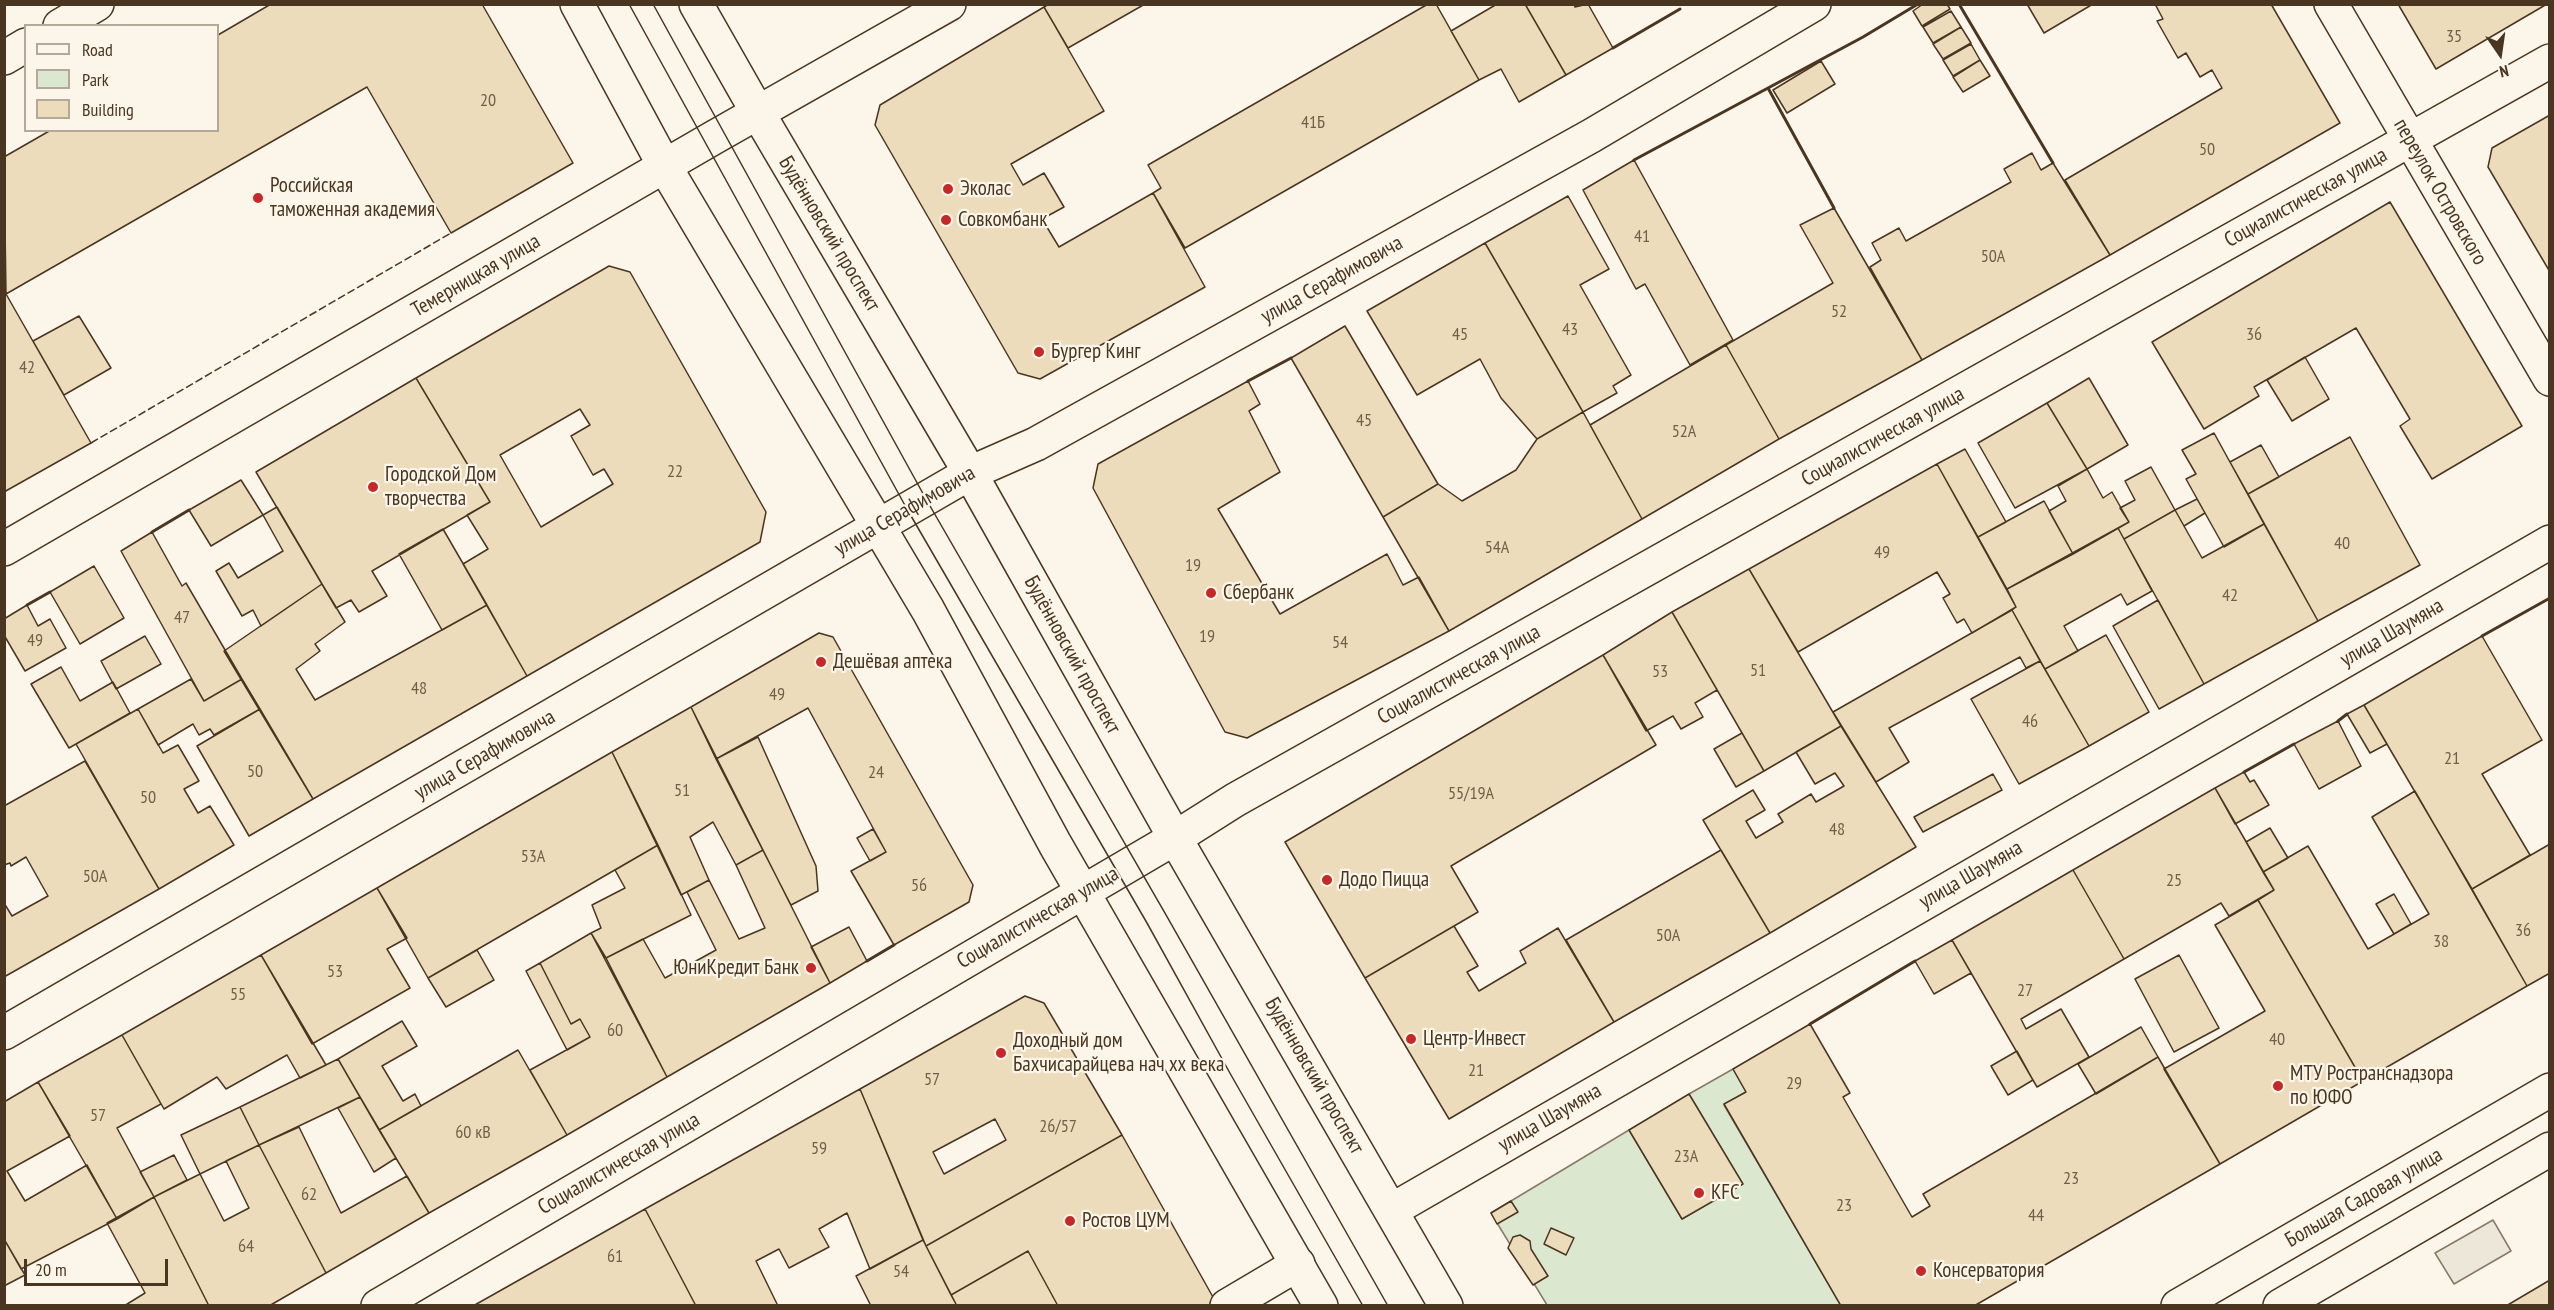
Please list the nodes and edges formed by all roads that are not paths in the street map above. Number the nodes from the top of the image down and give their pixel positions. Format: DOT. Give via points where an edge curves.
graph roads {
  1 [pos="97,4"];
  2 [pos="577,4"];
  3 [pos="696,4"];
  4 [pos="949,4"];
  5 [pos="1814,4"];
  6 [pos="2331,4"];
  7 [pos="63,24"];
  8 [pos="24,46"];
  9 [pos="4,57"];
  10 [pos="2550,61"];
  11 [pos="758,113"];
  12 [pos="2410,140"];
  13 [pos="665,167"];
  14 [pos="2550,379"];
  15 [pos="970,473"];
  16 [pos="877,527"];
  17 [pos="2550,542"];
  18 [pos="4,549"];
  19 [pos="1175,838"];
  20 [pos="1082,892"];
  21 [pos="4,1033"];
  22 [pos="2550,1090"];
  23 [pos="2550,1149"];
  24 [pos="1392,1209"];
  25 [pos="1298,1264"];
  26 [pos="378,1305"];
  27 [pos="1227,1305"];
  28 [pos="1321,1305"];
  29 [pos="1446,1305"];
  30 [pos="2178,1305"];
  31 [pos="2280,1305"];
  1 -- 7 [label="street"];
  2 -- 13 [label="street"];
  3 -- 11 [label="street, Будённовский проспект"];
  4 -- 11 [label="street, Темерницкая улица"];
  5 -- 15 [label="street, улица Серафимовича" via="1539,165 1036,444"];
  6 -- 12 [label="street, переулок Островского"];
  8 -- 9 [label="street"];
  10 -- 12 [label="street, Социалистическая улица"];
  11 -- 13 [label="street, Темерницкая улица"];
  11 -- 15 [label="street, Будённовский проспект"];
  12 -- 14 [label="street, переулок Островского"];
  12 -- 19 [label="street, Социалистическая улица"];
  13 -- 16 [label="street"];
  13 -- 18 [label="street, Темерницкая улица"];
  15 -- 16 [label="street, улица Серафимовича"];
  15 -- 19 [label="street, Будённовский проспект"];
  16 -- 20 [label="street" via="928,610"];
  16 -- 21 [label="street, улица Серафимовича"];
  17 -- 24 [label="street, улица Шаумяна"];
  19 -- 20 [label="street, Социалистическая улица"];
  19 -- 24 [label="street, Будённовский проспект"];
  20 -- 25 [label="street"];
  20 -- 26 [label="street, Социалистическая улица"];
  22 -- 30 [label="street, Большая Садовая улица"];
  23 -- 31 [label="street"];
  24 -- 29 [label="street, Будённовский проспект"];
  25 -- 27 [label="street"];
  25 -- 28 [label="street"];
}
